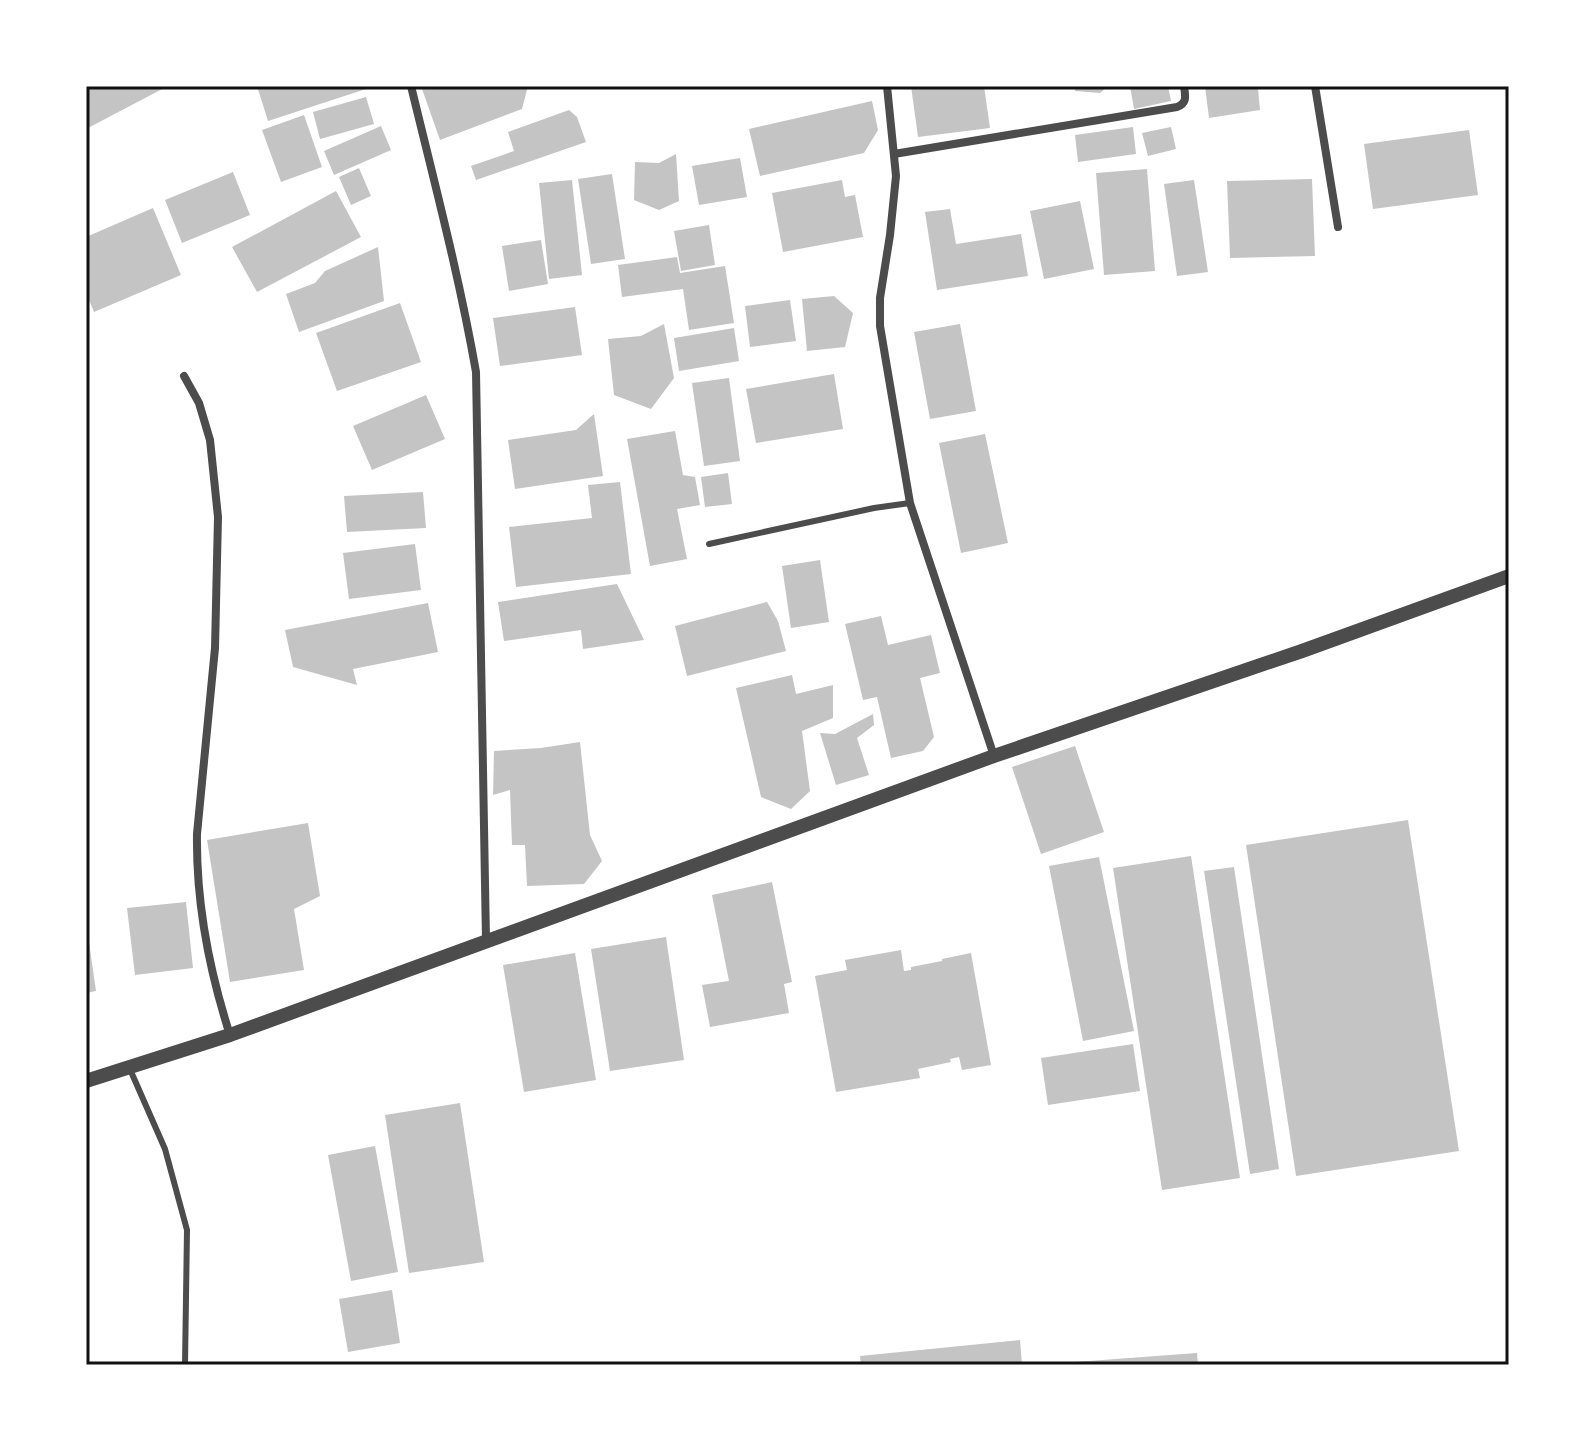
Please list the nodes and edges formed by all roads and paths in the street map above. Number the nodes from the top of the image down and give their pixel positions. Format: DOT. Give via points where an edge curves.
graph roads {
  1 [pos="411,86"];
  2 [pos="887,86"];
  3 [pos="1184,86"];
  4 [pos="1315,86"];
  5 [pos="894,154"];
  6 [pos="1338,227"];
  7 [pos="184,376"];
  8 [pos="910,503"];
  9 [pos="709,544"];
  10 [pos="1509,576"];
  11 [pos="994,756"];
  12 [pos="486,940"];
  13 [pos="230,1035"];
  14 [pos="129,1067"];
  15 [pos="86,1081"];
  16 [pos="185,1365"];
  1 -- 12 [label="street" via="476,372"];
  2 -- 5 [label="street"];
  3 -- 5 [label="street" via="1184,104 1177,107"];
  4 -- 6 [label="street"];
  5 -- 8 [label="street" via="880,326"];
  7 -- 13 [label="street" via="210,440 218,517 215,648 197,859 208,950"];
  8 -- 9 [label="lane"];
  8 -- 11 [label="street"];
  10 -- 11 [label="street"];
  11 -- 12 [label="street"];
  12 -- 13 [label="street"];
  13 -- 14 [label="street"];
  14 -- 15 [label="street"];
  14 -- 16 [label="lane" via="165,1149 187,1230"];
}
